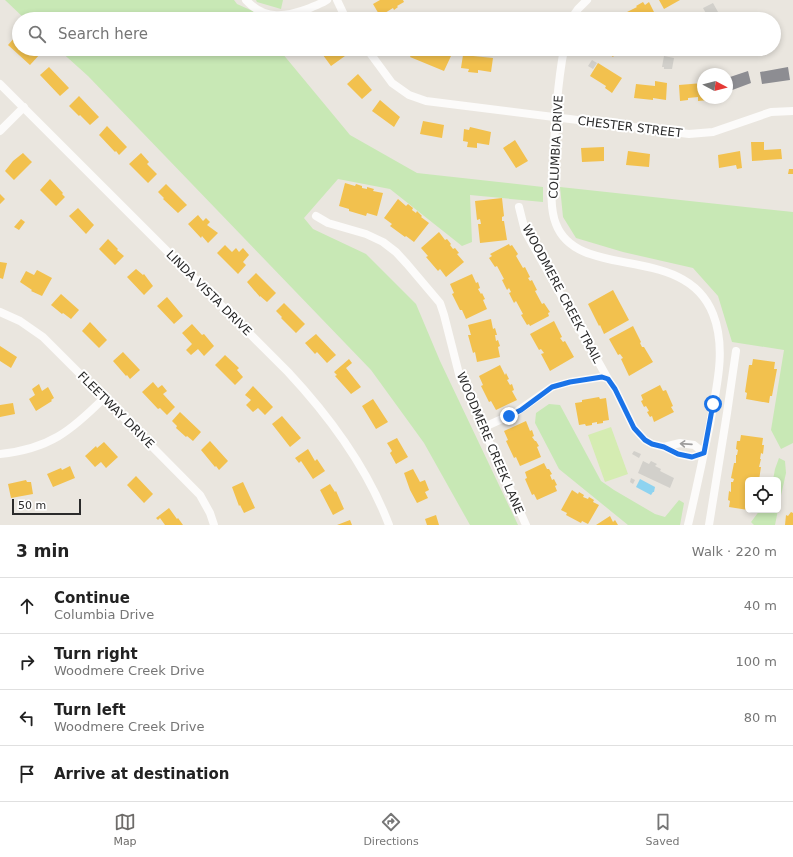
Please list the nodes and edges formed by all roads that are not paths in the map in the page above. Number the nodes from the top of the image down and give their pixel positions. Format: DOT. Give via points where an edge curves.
graph roads {
  1 [pos="246,0"];
  2 [pos="327,0"];
  3 [pos="337,0"];
  4 [pos="588,0"];
  5 [pos="260,12"];
  6 [pos="298,12"];
  7 [pos="343,12"];
  8 [pos="576,12"];
  9 [pos="373,56"];
  10 [pos="563,56"];
  11 [pos="0,84"];
  12 [pos="24,107"];
  13 [pos="793,111"];
  14 [pos="556,118"];
  15 [pos="0,132"];
  16 [pos="519,207"];
  17 [pos="316,216"];
  18 [pos="0,312"];
  19 [pos="736,351"];
  20 [pos="608,379"];
  21 [pos="104,398"];
  22 [pos="482,428"];
  23 [pos="664,447"];
  24 [pos="704,453"];
  25 [pos="0,454"];
  26 [pos="214,525"];
  27 [pos="389,525"];
  28 [pos="526,525"];
  29 [pos="688,525"];
  30 [pos="708,525"];
  1 -- 5 [label="street"];
  2 -- 6 [label="street"];
  3 -- 7 [label="street"];
  4 -- 8 [label="street"];
  9 -- 14 [label="street, CHESTER STREET" via="392,83 409,95 426,101"];
  10 -- 14 [label="street, COLUMBIA DRIVE"];
  11 -- 12 [label="street, LINDA VISTA DRIVE"];
  12 -- 15 [label="street"];
  12 -- 27 [label="street, LINDA VISTA DRIVE" via="305,390 351,451"];
  13 -- 14 [label="street, CHESTER STREET" via="771,112 713,132 689,134"];
  14 -- 24 [label="street, COLUMBIA DRIVE" via="552,203 556,223 566,239 578,248 597,256 673,274 693,285 709,304 717,328 719,365"];
  16 -- 20 [label="street, WOODMERE CREEK TRAIL" via="525,231"];
  17 -- 22 [label="street, WOODMERE CREEK LANE" via="328,223 366,234 383,242 396,252 440,303 459,374"];
  18 -- 21 [label="street, FLEETWAY DRIVE" via="20,321 43,337"];
  19 -- 30 [label="street"];
  20 -- 22 [label="street" via="596,377 552,387 515,413"];
  20 -- 23 [label="street, WOODMERE CREEK TRAIL" via="639,435 652,444"];
  21 -- 25 [label="street" via="84,418 54,439 25,450"];
  21 -- 26 [label="street, FLEETWAY DRIVE" via="200,495"];
  22 -- 28 [label="street, WOODMERE CREEK LANE"];
  23 -- 24 [label="street, WOODMERE CREEK TRAIL" via="692,457"];
  24 -- 23 [label="street, one-way" via="694,445 680,443"];
  24 -- 29 [label="street, COLUMBIA DRIVE"];
}
